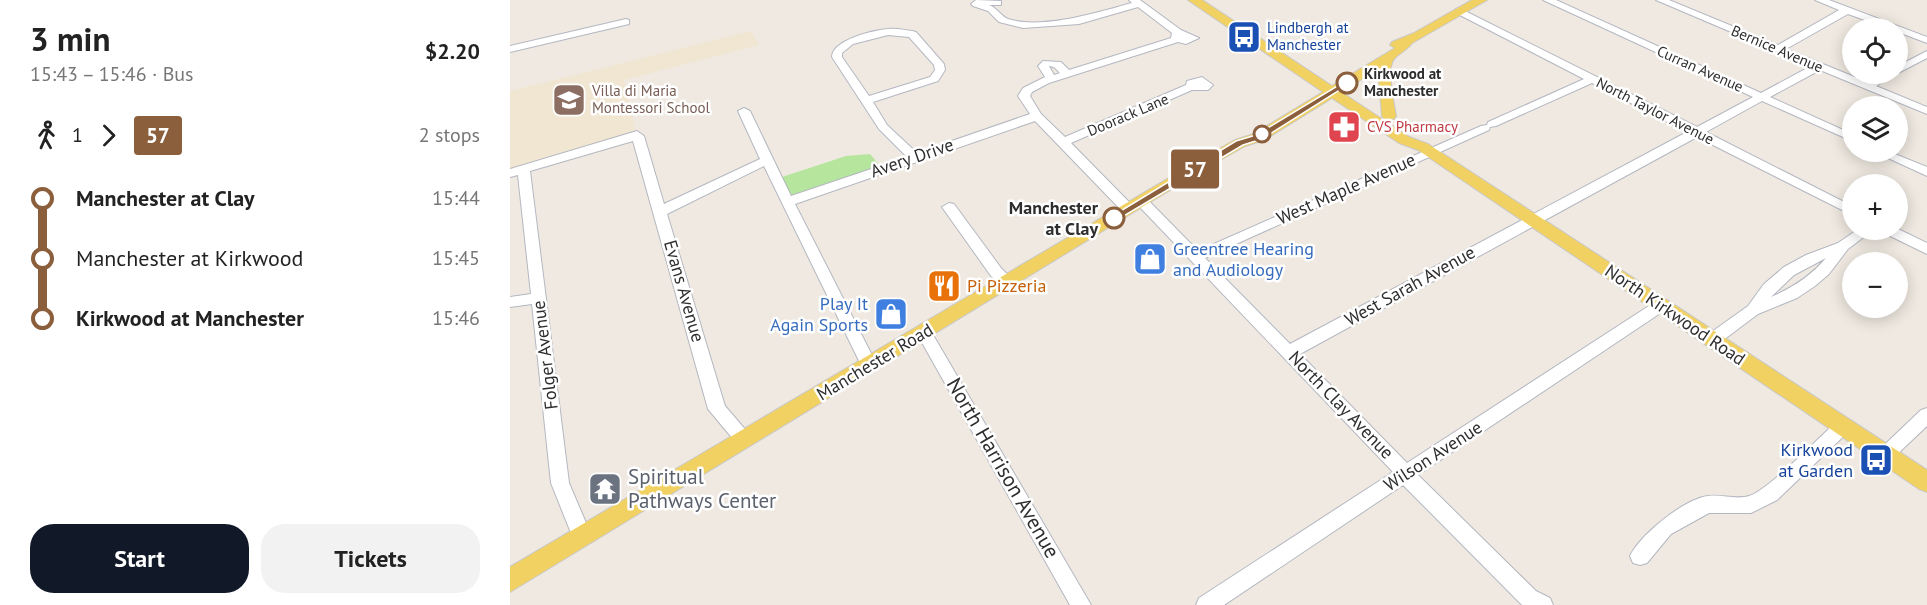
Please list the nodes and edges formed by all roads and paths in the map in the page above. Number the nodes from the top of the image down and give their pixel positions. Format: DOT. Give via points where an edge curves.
graph roads {
  1 [pos="1194,0"];
  2 [pos="1208,0"];
  3 [pos="1481,0"];
  4 [pos="1548,0"];
  5 [pos="1661,0"];
  6 [pos="1822,0"];
  7 [pos="1137,2"];
  8 [pos="998,4"];
  9 [pos="1459,10"];
  10 [pos="1847,10"];
  11 [pos="1868,18"];
  12 [pos="626,22"];
  13 [pos="1908,33"];
  14 [pos="1927,40"];
  15 [pos="1407,42"];
  16 [pos="510,49"];
  17 [pos="1778,49"];
  18 [pos="1927,54"];
  19 [pos="1388,59"];
  20 [pos="1908,64"];
  21 [pos="1819,66"];
  22 [pos="1067,74"];
  23 [pos="1052,79"];
  24 [pos="1592,79"];
  25 [pos="1871,84"];
  26 [pos="1334,86"];
  27 [pos="1867,86"];
  28 [pos="1191,87"];
  29 [pos="1761,97"];
  30 [pos="866,100"];
  31 [pos="744,111"];
  32 [pos="1927,111"];
  33 [pos="1038,116"];
  34 [pos="1389,116"];
  35 [pos="1696,132"];
  36 [pos="1842,133"];
  37 [pos="1064,142"];
  38 [pos="1427,150"];
  39 [pos="914,157"];
  40 [pos="767,160"];
  41 [pos="1904,162"];
  42 [pos="517,171"];
  43 [pos="1927,172"];
  44 [pos="786,202"];
  45 [pos="1135,205"];
  46 [pos="1842,206"];
  47 [pos="949,207"];
  48 [pos="661,211"];
  49 [pos="1531,220"];
  50 [pos="1852,240"];
  51 [pos="1908,240"];
  52 [pos="1927,249"];
  53 [pos="1196,257"];
  54 [pos="1008,282"];
  55 [pos="538,298"];
  56 [pos="510,302"];
  57 [pos="1660,306"];
  58 [pos="924,332"];
  59 [pos="1712,340"];
  60 [pos="1289,352"];
  61 [pos="869,365"];
  62 [pos="1927,415"];
  63 [pos="1842,427"];
  64 [pos="744,440"];
  65 [pos="1885,455"];
  66 [pos="1405,475"];
  67 [pos="1927,482"];
  68 [pos="582,537"];
  69 [pos="1640,556"];
  70 [pos="510,580"];
  71 [pos="1081,605"];
  72 [pos="1206,605"];
  73 [pos="1542,605"];
  1 -- 26 [label="main road, North Kirkwood Road"];
  2 -- 26 [label="main road, North Kirkwood Road"];
  3 -- 9 [label="main road, Manchester Road"];
  4 -- 29 [label="street, Curran Avenue"];
  5 -- 17 [label="street, Bernice Avenue"];
  6 -- 10 [label="street"];
  7 -- 8 [label="street" via="1079,21 1007,28"];
  7 -- 22 [label="street" via="1177,36"];
  9 -- 15 [label="main road, Manchester Road"];
  9 -- 24 [label="street, North Taylor Avenue"];
  10 -- 11 [label="street"];
  10 -- 17 [label="street"];
  12 -- 16 [label="street"];
  13 -- 14 [label="street"];
  15 -- 19 [label="main road, Manchester Road"];
  15 -- 26 [label="main road, Manchester Road" via="1389,47"];
  17 -- 21 [label="street, Bernice Avenue"];
  18 -- 20 [label="street"];
  19 -- 26 [label="main road, Manchester Road"];
  19 -- 34 [label="main road" via="1384,70"];
  21 -- 27 [label="street, Bernice Avenue"];
  21 -- 29 [label="street, West Sarah Avenue"];
  22 -- 23 [label="street"];
  22 -- 23 [label="street" via="1058,64 1047,63 1043,66"];
  23 -- 33 [label="street, North Clay Avenue" via="1027,90 1024,96"];
  24 -- 35 [label="street, North Taylor Avenue"];
  24 -- 38 [label="street, West Maple Avenue"];
  25 -- 27 [label="street"];
  26 -- 34 [label="main road, North Kirkwood Road"];
  26 -- 38 [label="main road, North Kirkwood Road" via="1404,140"];
  26 -- 45 [label="main road, Manchester Road" via="1250,131 1240,143"];
  27 -- 32 [label="street, Bernice Avenue"];
  28 -- 37 [label="street, Doorack Lane"];
  29 -- 35 [label="street, West Sarah Avenue"];
  29 -- 36 [label="street, Curran Avenue"];
  30 -- 30 [label="street" via="837,57 837,52 849,42 905,32 912,34 939,64 934,79"];
  30 -- 39 [label="street" via="883,127"];
  31 -- 40 [label="street"];
  33 -- 37 [label="street, North Clay Avenue"];
  33 -- 39 [label="street, Avery Drive"];
  34 -- 38 [label="main road, North Kirkwood Road" via="1415,135"];
  35 -- 46 [label="street, North Taylor Avenue"];
  35 -- 49 [label="street, West Sarah Avenue"];
  37 -- 45 [label="street, North Clay Avenue"];
  38 -- 49 [label="main road, North Kirkwood Road"];
  38 -- 53 [label="street, West Maple Avenue"];
  39 -- 44 [label="street, Avery Drive"];
  40 -- 44 [label="street"];
  40 -- 48 [label="street"];
  41 -- 43 [label="street"];
  42 -- 48 [label="street, Evans Avenue" via="637,136"];
  42 -- 55 [label="street, Folger Avenue"];
  44 -- 61 [label="street"];
  45 -- 53 [label="street, North Clay Avenue"];
  45 -- 54 [label="main road, Manchester Road"];
  47 -- 54 [label="street" via="996,272"];
  48 -- 64 [label="street, Evans Avenue" via="717,409"];
  49 -- 57 [label="main road, North Kirkwood Road"];
  49 -- 60 [label="street, West Sarah Avenue"];
  50 -- 59 [label="street" via="1810,282 1753,310"];
  51 -- 52 [label="street"];
  53 -- 60 [label="street, North Clay Avenue"];
  54 -- 58 [label="main road, Manchester Road"];
  55 -- 56 [label="street"];
  55 -- 68 [label="street, Folger Avenue" via="560,483"];
  57 -- 59 [label="main road, North Kirkwood Road"];
  57 -- 66 [label="street, Wilson Avenue"];
  58 -- 61 [label="main road, Manchester Road"];
  58 -- 71 [label="street, North Harrison Avenue"];
  59 -- 63 [label="main road, North Kirkwood Road"];
  60 -- 66 [label="street, North Clay Avenue"];
  61 -- 64 [label="main road, Manchester Road"];
  62 -- 65 [label="street"];
  63 -- 65 [label="main road, North Kirkwood Road"];
  63 -- 69 [label="street" via="1770,494 1751,505 1707,504 1664,528"];
  64 -- 68 [label="main road, Manchester Road"];
  65 -- 67 [label="main road, North Kirkwood Road"];
  66 -- 72 [label="street, Wilson Avenue"];
  66 -- 73 [label="street, North Clay Avenue" via="1529,598"];
  68 -- 70 [label="main road, Manchester Road"];
}
